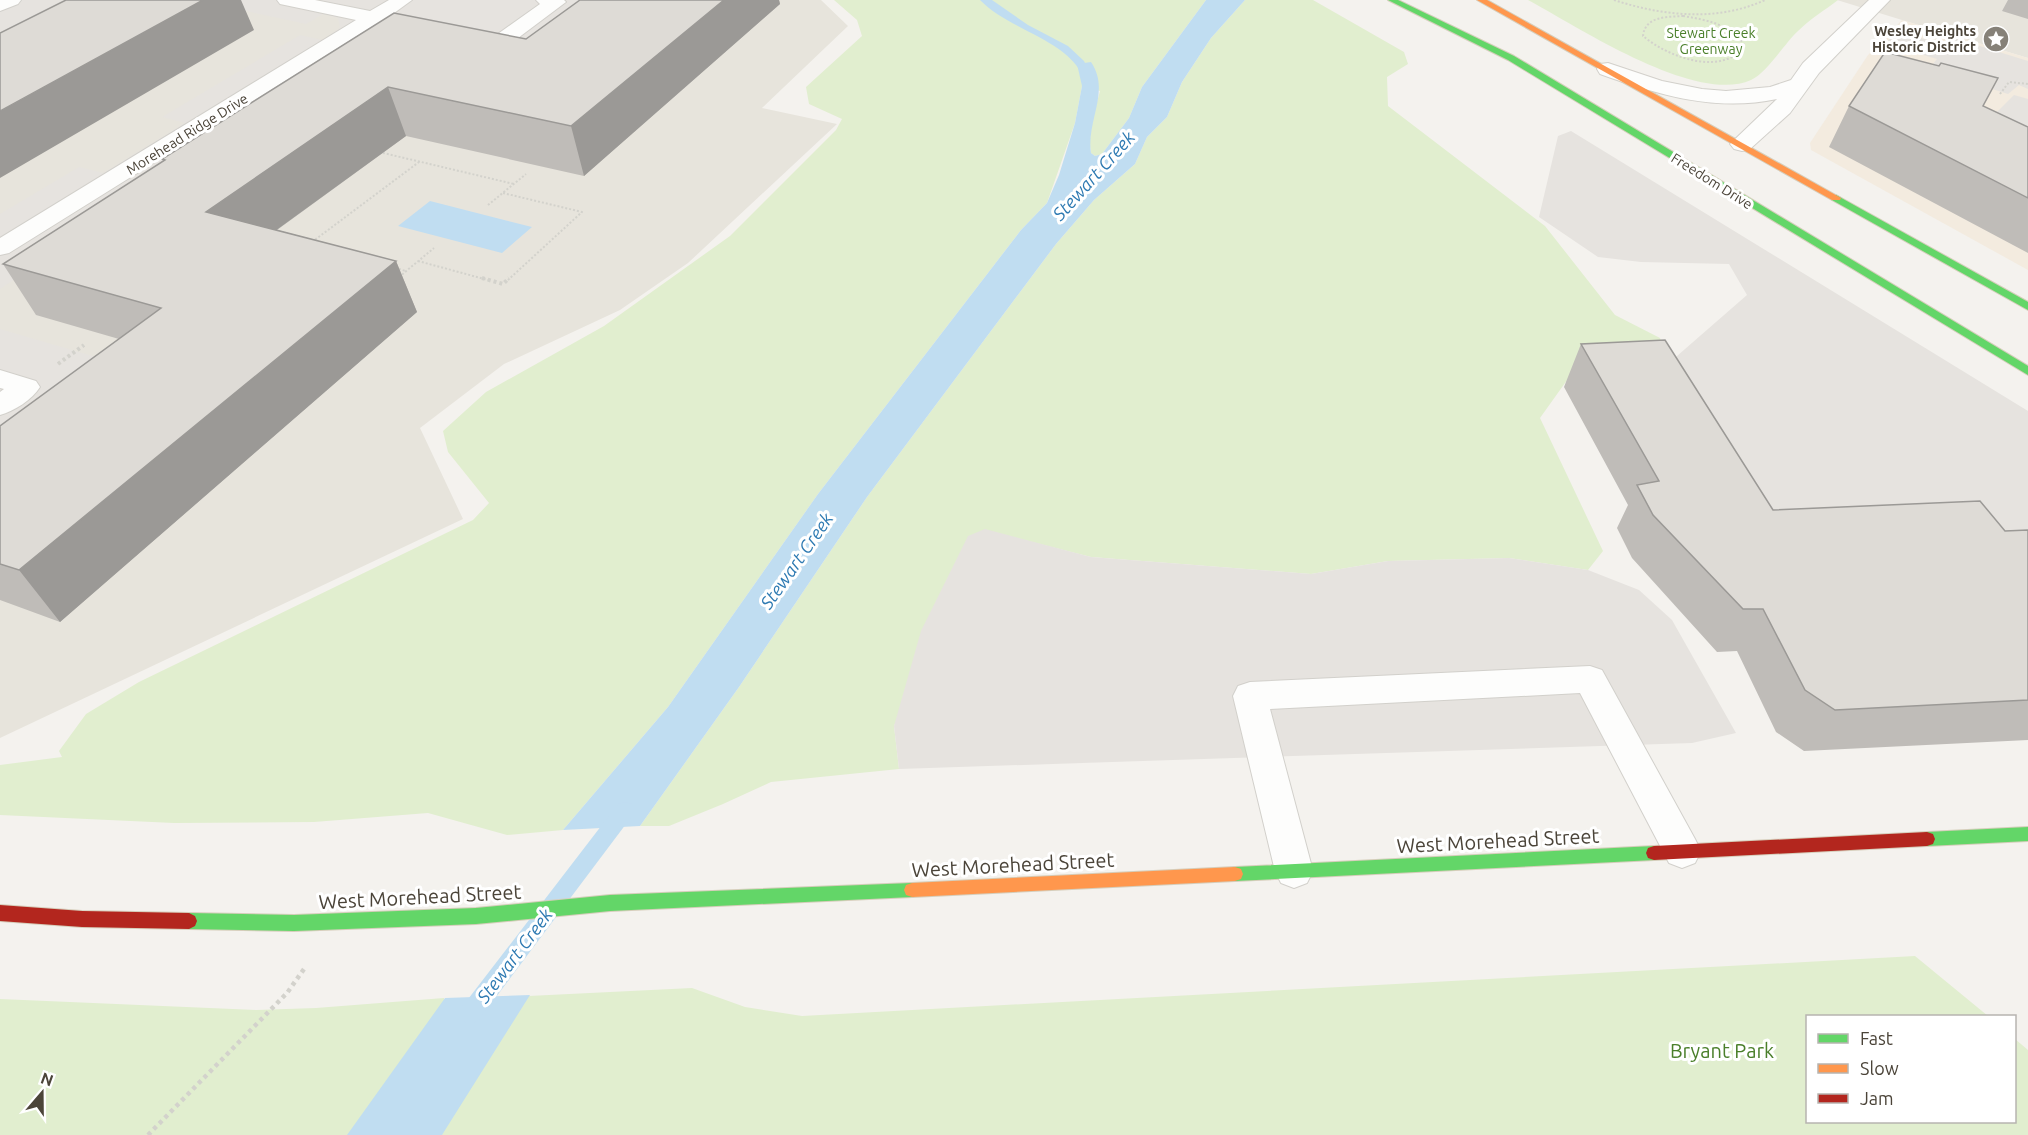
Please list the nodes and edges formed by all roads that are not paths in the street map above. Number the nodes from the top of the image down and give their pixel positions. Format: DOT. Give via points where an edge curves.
graph roads {
  1 [pos="11,0"];
  2 [pos="287,0"];
  3 [pos="402,0"];
  4 [pos="546,0"];
  5 [pos="1392,0"];
  6 [pos="1481,0"];
  7 [pos="1880,0"];
  8 [pos="0,5"];
  9 [pos="374,18"];
  10 [pos="397,22"];
  11 [pos="454,34"];
  12 [pos="1511,58"];
  13 [pos="1605,68"];
  14 [pos="1566,75"];
  15 [pos="1798,85"];
  16 [pos="212,118"];
  17 [pos="234,127"];
  18 [pos="1700,140"];
  19 [pos="1742,144"];
  20 [pos="103,186"];
  21 [pos="137,187"];
  22 [pos="0,248"];
  23 [pos="2028,307"];
  24 [pos="2028,371"];
  25 [pos="0,379"];
  26 [pos="0,406"];
  27 [pos="2028,834"];
  28 [pos="1682,851"];
  29 [pos="1294,871"];
  30 [pos="0,913"];
  1 -- 8 [label="lane"];
  2 -- 9 [label="lane"];
  3 -- 9 [label="lane, Morehead Ridge Drive"];
  4 -- 11 [label="lane" via="556,2 500,43"];
  5 -- 12 [label="main road, Freedom Drive"];
  6 -- 13 [label="main road"];
  7 -- 15 [label="street"];
  9 -- 10 [label="lane"];
  9 -- 16 [label="lane, Morehead Ridge Drive"];
  12 -- 14 [label="main road"];
  12 -- 24 [label="main road, Freedom Drive"];
  13 -- 15 [label="street" via="1674,90 1721,98 1767,96"];
  13 -- 19 [label="main road"];
  15 -- 19 [label="street" via="1782,108"];
  16 -- 17 [label="lane"];
  16 -- 20 [label="lane, Morehead Ridge Drive"];
  18 -- 19 [label="main road"];
  19 -- 23 [label="main road"];
  20 -- 21 [label="lane"];
  20 -- 22 [label="lane, Morehead Ridge Drive"];
  25 -- 26 [label="lane" via="26,387"];
  27 -- 28 [label="main road, West Morehead Street"];
  28 -- 29 [label="main road, West Morehead Street"];
  28 -- 29 [label="lane" via="1590,679 1250,696"];
  29 -- 30 [label="main road, West Morehead Street" via="610,903 476,916 294,922 82,919"];
}
